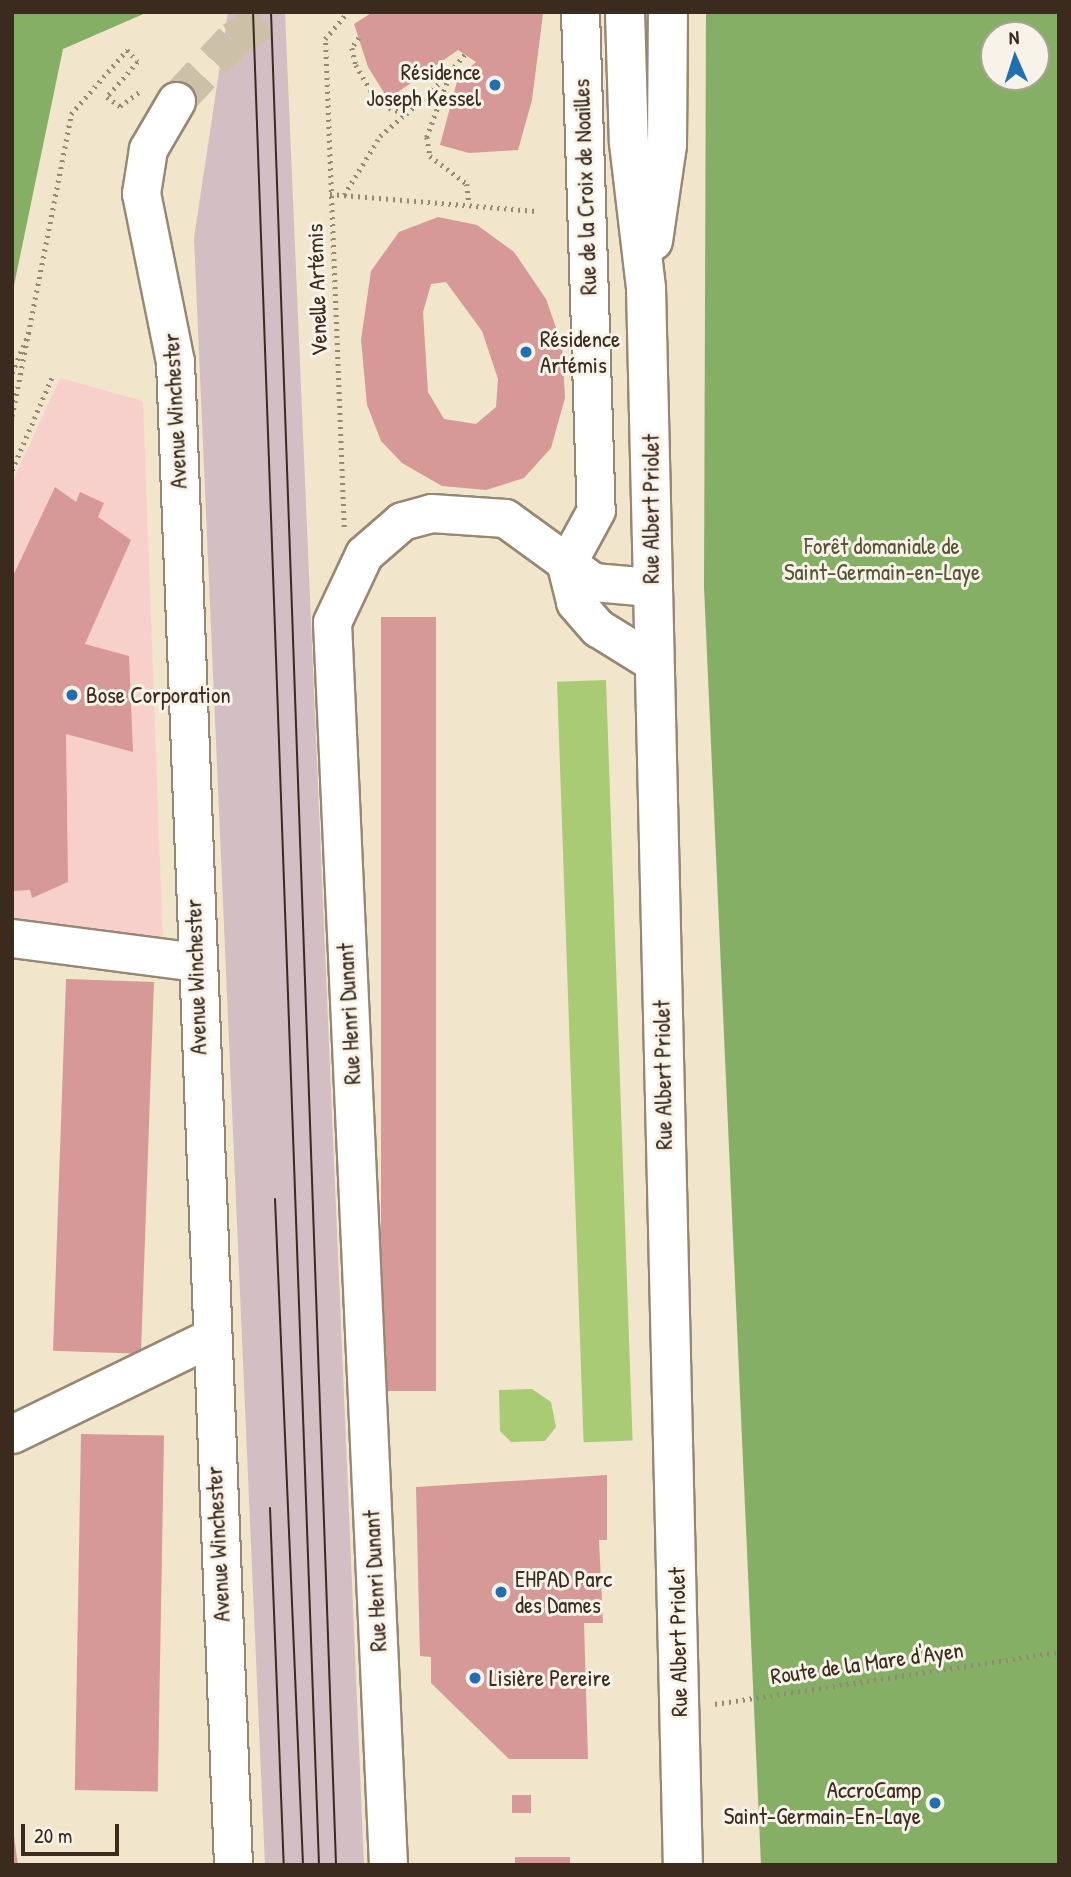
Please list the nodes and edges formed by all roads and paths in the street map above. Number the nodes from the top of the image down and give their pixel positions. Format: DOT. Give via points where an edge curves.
graph roads {
  1 [pos="348,12"];
  2 [pos="580,12"];
  3 [pos="625,12"];
  4 [pos="668,12"];
  5 [pos="359,38"];
  6 [pos="466,55"];
  7 [pos="452,70"];
  8 [pos="160,94"];
  9 [pos="406,114"];
  10 [pos="330,194"];
  11 [pos="344,195"];
  12 [pos="469,204"];
  13 [pos="536,211"];
  14 [pos="646,288"];
  15 [pos="34,319"];
  16 [pos="12,373"];
  17 [pos="52,377"];
  18 [pos="12,416"];
  19 [pos="12,470"];
  20 [pos="566,565"];
  21 [pos="348,577"];
  22 [pos="651,587"];
  23 [pos="653,662"];
  24 [pos="12,938"];
  25 [pos="196,962"];
  26 [pos="208,1339"];
  27 [pos="12,1434"];
  28 [pos="1059,1652"];
  29 [pos="680,1710"];
  30 [pos="683,1864"];
  31 [pos="233,1865"];
  32 [pos="388,1865"];
  1 -- 10 [label="path, Venelle Artémis" via="326,39"];
  2 -- 20 [label="street, Rue de la Croix de Noailles" via="596,510"];
  3 -- 14 [label="main road, Rue Albert Priolet" via="629,143"];
  4 -- 14 [label="main road, Rue Albert Priolet" via="667,145"];
  5 -- 9 [label="path" via="352,48 356,65 373,95"];
  6 -- 7 [label="path"];
  7 -- 9 [label="path"];
  7 -- 12 [label="path" via="427,137 430,156 467,184"];
  8 -- 15 [label="path" via="120,106 107,97 138,62 127,50 71,114"];
  8 -- 25 [label="street, Avenue Winchester" via="141,193 176,362"];
  9 -- 11 [label="path" via="380,136"];
  10 -- 11 [label="path"];
  10 -- 21 [label="path, Venelle Artémis"];
  11 -- 12 [label="path"];
  12 -- 13 [label="path"];
  14 -- 22 [label="main road, Rue Albert Priolet"];
  15 -- 16 [label="path"];
  15 -- 18 [label="path"];
  17 -- 19 [label="path"];
  20 -- 21 [label="street, Rue Henri Dunant" via="505,518 431,513 382,534"];
  20 -- 22 [label="street, Rue Henri Dunant" via="593,582"];
  20 -- 23 [label="street" via="575,602 597,628"];
  21 -- 32 [label="street, Rue Henri Dunant" via="332,622"];
  22 -- 23 [label="main road, Rue Albert Priolet"];
  23 -- 29 [label="main road, Rue Albert Priolet"];
  24 -- 25 [label="street"];
  25 -- 26 [label="street, Avenue Winchester"];
  26 -- 27 [label="street"];
  26 -- 31 [label="street, Avenue Winchester"];
  28 -- 29 [label="path, Route de la Mare d'Ayen"];
  29 -- 30 [label="main road, Rue Albert Priolet"];
}
